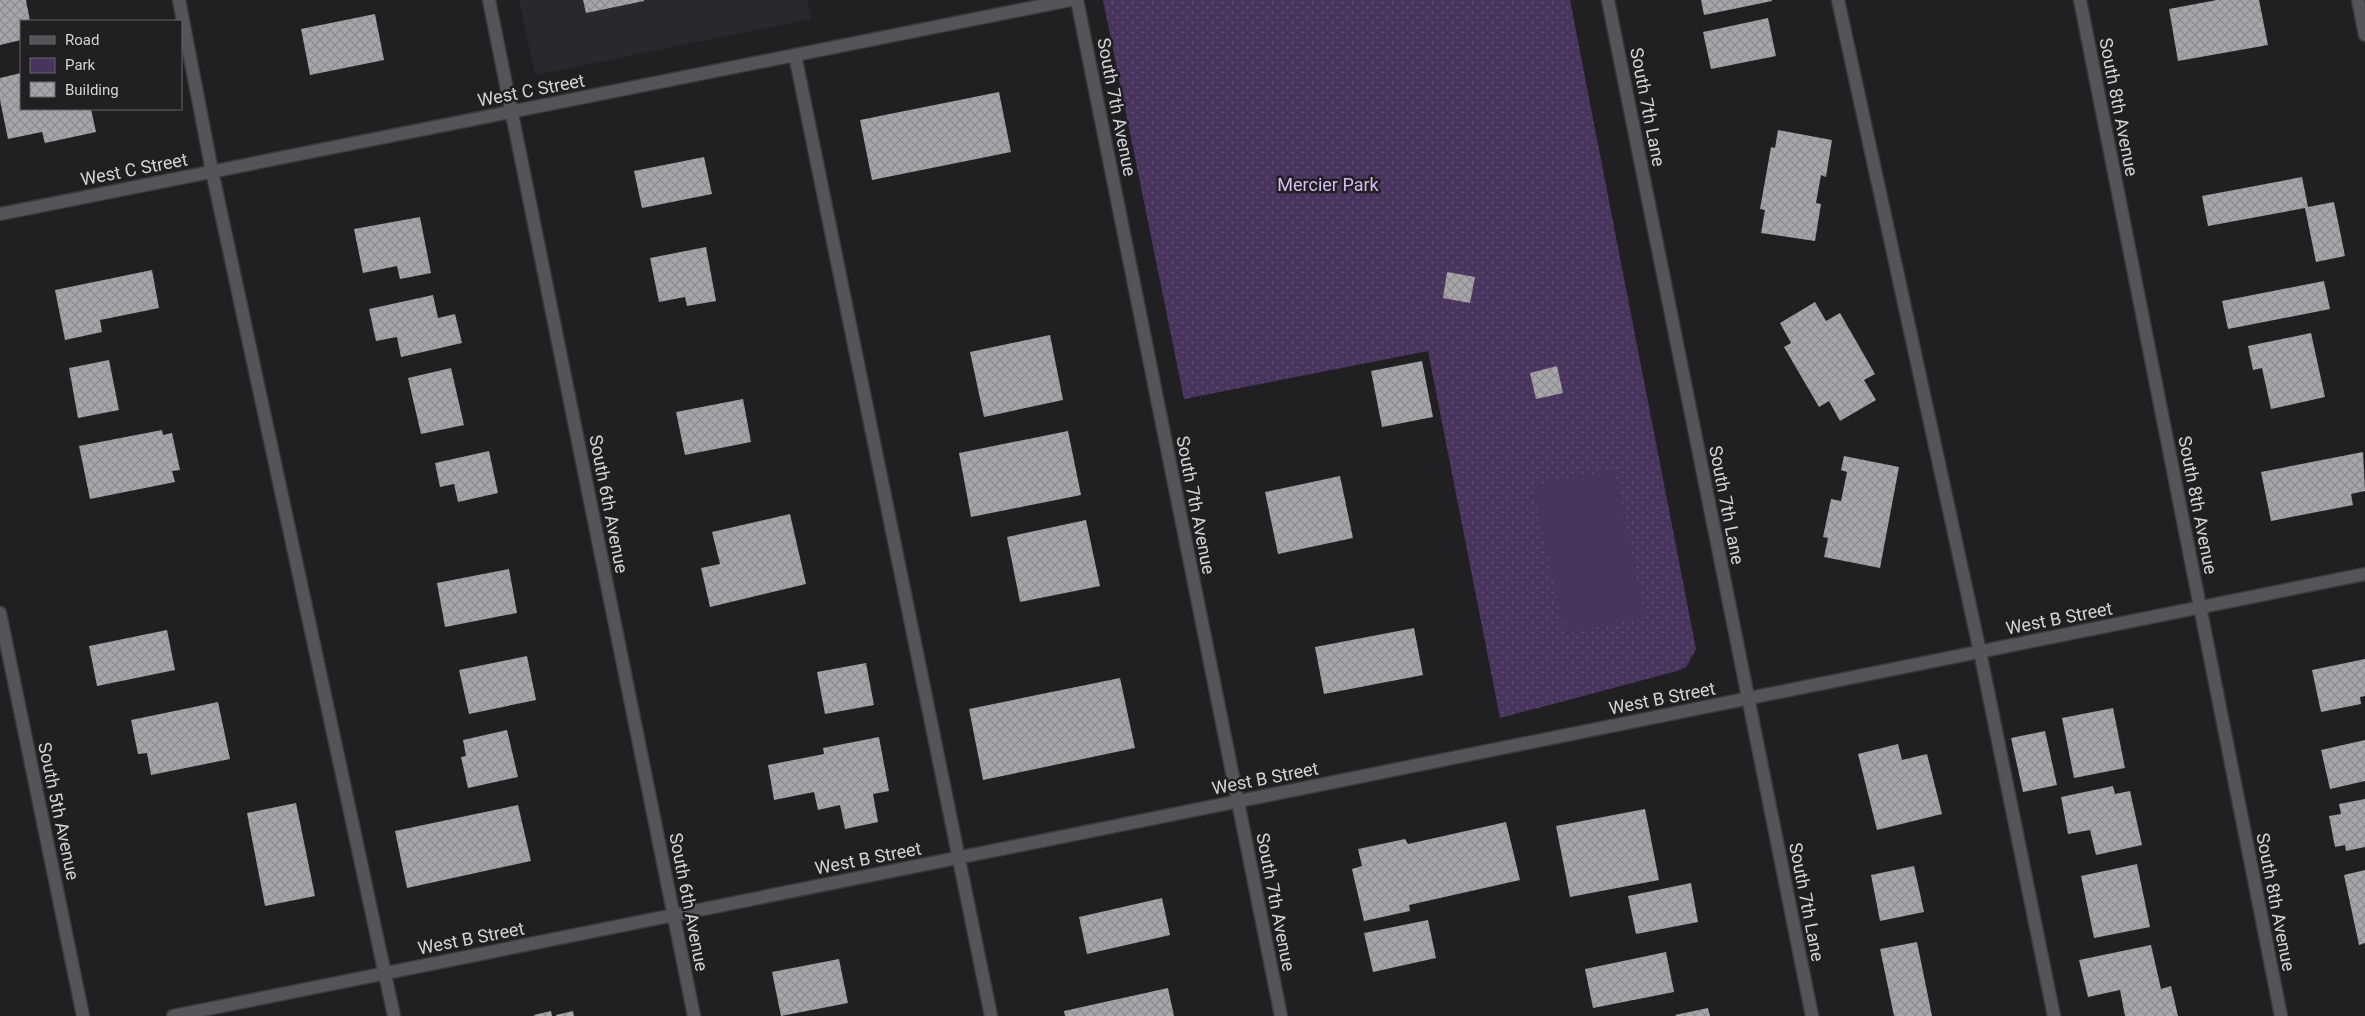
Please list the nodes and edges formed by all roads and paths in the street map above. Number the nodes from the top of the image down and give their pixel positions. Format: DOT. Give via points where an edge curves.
graph roads {
  1 [pos="179,0"];
  2 [pos="489,0"];
  3 [pos="1070,0"];
  4 [pos="1077,0"];
  5 [pos="1608,0"];
  6 [pos="1838,0"];
  7 [pos="2080,0"];
  8 [pos="2358,0"];
  9 [pos="2365,35"];
  10 [pos="794,55"];
  11 [pos="511,112"];
  12 [pos="212,172"];
  13 [pos="0,214"];
  14 [pos="2365,574"];
  15 [pos="2200,607"];
  16 [pos="0,613"];
  17 [pos="1980,652"];
  18 [pos="1748,699"];
  19 [pos="1238,801"];
  20 [pos="959,857"];
  21 [pos="674,915"];
  22 [pos="386,973"];
  23 [pos="83,1016"];
  24 [pos="173,1016"];
  25 [pos="394,1016"];
  26 [pos="694,1016"];
  27 [pos="991,1016"];
  28 [pos="1281,1016"];
  29 [pos="1812,1016"];
  30 [pos="2054,1016"];
  31 [pos="2281,1016"];
  1 -- 12 [label="street"];
  2 -- 11 [label="street, South 6th Avenue"];
  3 -- 10 [label="street, West C Street"];
  4 -- 19 [label="street, South 7th Avenue"];
  5 -- 18 [label="street, South 7th Lane"];
  6 -- 17 [label="street"];
  7 -- 15 [label="street, South 8th Avenue"];
  8 -- 9 [label="street"];
  10 -- 11 [label="street, West C Street"];
  10 -- 20 [label="street"];
  11 -- 12 [label="street, West C Street"];
  11 -- 21 [label="street, South 6th Avenue"];
  12 -- 13 [label="street, West C Street"];
  12 -- 22 [label="street"];
  14 -- 15 [label="street, West B Street"];
  15 -- 17 [label="street, West B Street"];
  15 -- 31 [label="street, South 8th Avenue"];
  16 -- 23 [label="street, South 5th Avenue"];
  17 -- 18 [label="street, West B Street"];
  17 -- 30 [label="street"];
  18 -- 19 [label="street, West B Street"];
  18 -- 29 [label="street, South 7th Lane"];
  19 -- 20 [label="street, West B Street"];
  19 -- 28 [label="street, South 7th Avenue"];
  20 -- 21 [label="street, West B Street"];
  20 -- 27 [label="street"];
  21 -- 22 [label="street, West B Street"];
  21 -- 26 [label="street, South 6th Avenue"];
  22 -- 24 [label="street, West B Street"];
  22 -- 25 [label="street"];
}
